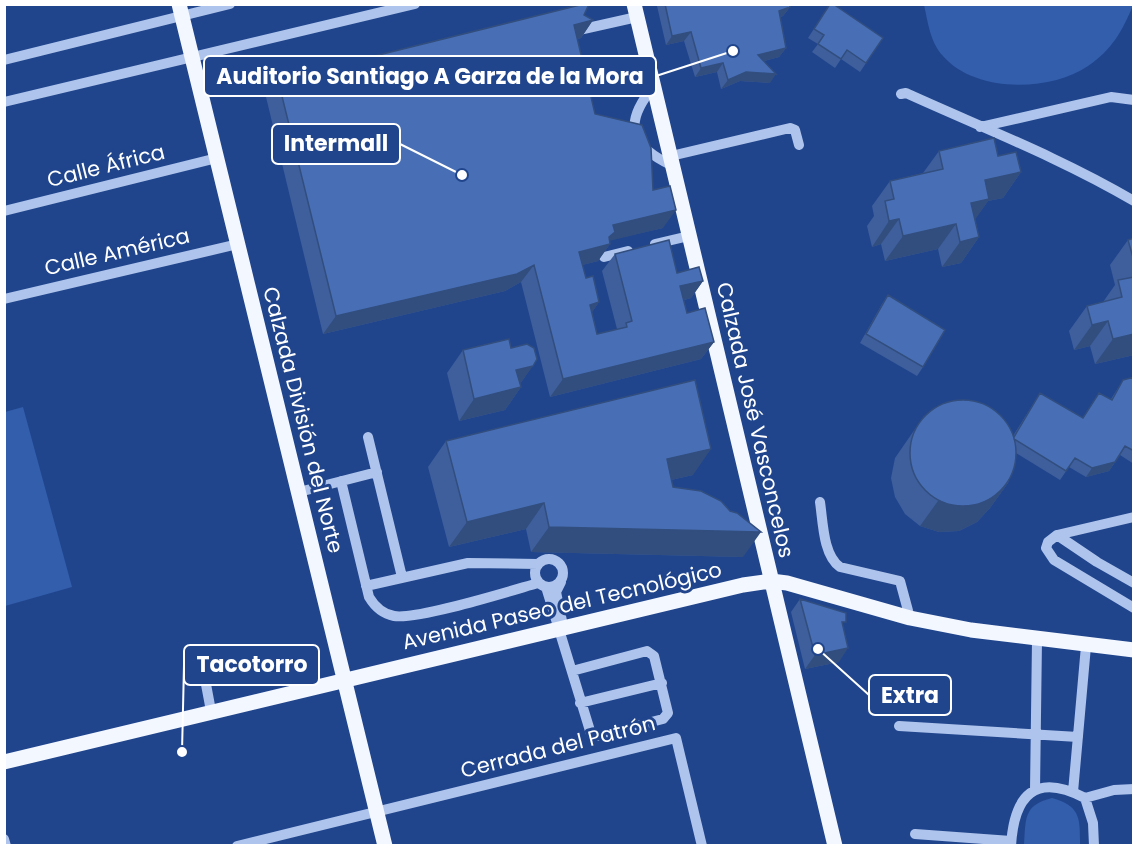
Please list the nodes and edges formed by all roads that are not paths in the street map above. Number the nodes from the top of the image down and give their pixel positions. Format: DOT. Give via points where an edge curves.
graph roads {
  1 [pos="230,4"];
  2 [pos="415,4"];
  3 [pos="180,10"];
  4 [pos="636,11"];
  5 [pos="579,30"];
  6 [pos="192,59"];
  7 [pos="4,60"];
  8 [pos="654,86"];
  9 [pos="902,94"];
  10 [pos="1134,100"];
  11 [pos="4,102"];
  12 [pos="980,127"];
  13 [pos="799,145"];
  14 [pos="217,158"];
  15 [pos="672,161"];
  16 [pos="1134,201"];
  17 [pos="4,211"];
  18 [pos="689,236"];
  19 [pos="238,244"];
  20 [pos="604,257"];
  21 [pos="4,299"];
  22 [pos="368,437"];
  23 [pos="377,472"];
  24 [pos="341,481"];
  25 [pos="299,492"];
  26 [pos="820,502"];
  27 [pos="1134,517"];
  28 [pos="1057,535"];
  29 [pos="538,564"];
  30 [pos="402,577"];
  31 [pos="771,581"];
  32 [pos="561,582"];
  33 [pos="1134,583"];
  34 [pos="542,585"];
  35 [pos="366,586"];
  36 [pos="1134,608"];
  37 [pos="910,618"];
  38 [pos="560,628"];
  39 [pos="1037,640"];
  40 [pos="1086,646"];
  41 [pos="1134,650"];
  42 [pos="572,671"];
  43 [pos="345,678"];
  44 [pos="662,683"];
  45 [pos="306,688"];
  46 [pos="580,703"];
  47 [pos="211,711"];
  48 [pos="899,726"];
  49 [pos="1036,735"];
  50 [pos="1078,737"];
  51 [pos="4,762"];
  52 [pos="1134,789"];
  53 [pos="1035,790"];
  54 [pos="1073,792"];
  55 [pos="1084,798"];
  56 [pos="376,811"];
  57 [pos="915,834"];
  58 [pos="4,838"];
  59 [pos="1011,843"];
  60 [pos="6,846"];
  61 [pos="237,846"];
  62 [pos="385,846"];
  63 [pos="702,846"];
  64 [pos="835,846"];
  65 [pos="1094,846"];
  1 -- 3 [label="street"];
  2 -- 6 [label="street"];
  3 -- 6 [label="main road, Calzada División del Norte"];
  3 -- 7 [label="street"];
  4 -- 5 [label="street"];
  4 -- 8 [label="main road, Calzada José Vasconcelos"];
  6 -- 11 [label="street"];
  6 -- 14 [label="main road, Calzada División del Norte"];
  8 -- 15 [label="main road, Calzada José Vasconcelos"];
  8 -- 15 [label="street" via="635,116 636,134 644,149"];
  9 -- 12 [label="street"];
  10 -- 12 [label="street" via="1111,97"];
  12 -- 16 [label="street" via="1073,166"];
  13 -- 15 [label="street" via="795,130 790,128"];
  14 -- 17 [label="street, Calle África"];
  14 -- 19 [label="main road, Calzada División del Norte"];
  15 -- 18 [label="main road, Calzada José Vasconcelos"];
  18 -- 20 [label="street"];
  18 -- 31 [label="main road, Calzada José Vasconcelos"];
  19 -- 21 [label="street, Calle América"];
  19 -- 25 [label="main road, Calzada División del Norte"];
  22 -- 23 [label="street"];
  23 -- 24 [label="street"];
  23 -- 30 [label="street"];
  24 -- 25 [label="street"];
  24 -- 35 [label="street"];
  25 -- 43 [label="main road, Calzada División del Norte"];
  26 -- 37 [label="street" via="834,563 900,581"];
  27 -- 28 [label="street"];
  28 -- 33 [label="street"];
  28 -- 36 [label="street" via="1046,548 1054,560"];
  29 -- 30 [label="street" via="468,563"];
  29 -- 32 [label="street" via="544,559 558,561 563,567"];
  29 -- 34 [label="street" via="535,577"];
  30 -- 35 [label="street"];
  31 -- 37 [label="main road, Avenida Paseo del Tecnológico" via="802,586"];
  31 -- 38 [label="main road, Avenida Paseo del Tecnológico"];
  31 -- 64 [label="main road, Calzada José Vasconcelos"];
  32 -- 34 [label="street" via="556,586"];
  32 -- 38 [label="street" via="556,592"];
  34 -- 35 [label="street" via="405,616 388,614 374,606"];
  34 -- 38 [label="street"];
  37 -- 39 [label="main road, Avenida Paseo del Tecnológico"];
  38 -- 42 [label="street"];
  38 -- 43 [label="main road, Avenida Paseo del Tecnológico"];
  39 -- 40 [label="main road, Avenida Paseo del Tecnológico"];
  39 -- 49 [label="street"];
  40 -- 41 [label="main road, Avenida Paseo del Tecnológico"];
  40 -- 50 [label="street"];
  42 -- 44 [label="street" via="647,651 654,656"];
  42 -- 46 [label="street"];
  43 -- 45 [label="main road, Avenida Paseo del Tecnológico"];
  43 -- 56 [label="main road, Calzada División del Norte"];
  44 -- 46 [label="street"];
  44 -- 46 [label="street" via="669,706 663,719 597,736 587,728"];
  45 -- 47 [label="main road, Avenida Paseo del Tecnológico"];
  45 -- 47 [label="street" via="294,656 205,679"];
  47 -- 51 [label="main road, Avenida Paseo del Tecnológico"];
  48 -- 49 [label="street"];
  49 -- 50 [label="street"];
  49 -- 53 [label="street"];
  50 -- 54 [label="street"];
  52 -- 55 [label="street"];
  53 -- 54 [label="street"];
  53 -- 59 [label="street" via="1020,803"];
  54 -- 55 [label="street"];
  55 -- 65 [label="street" via="1093,823"];
  56 -- 61 [label="street"];
  56 -- 62 [label="main road, Calzada División del Norte"];
  56 -- 63 [label="street, Cerrada del Patrón" via="676,738"];
  57 -- 59 [label="street"];
  58 -- 60 [label="street"];
}
